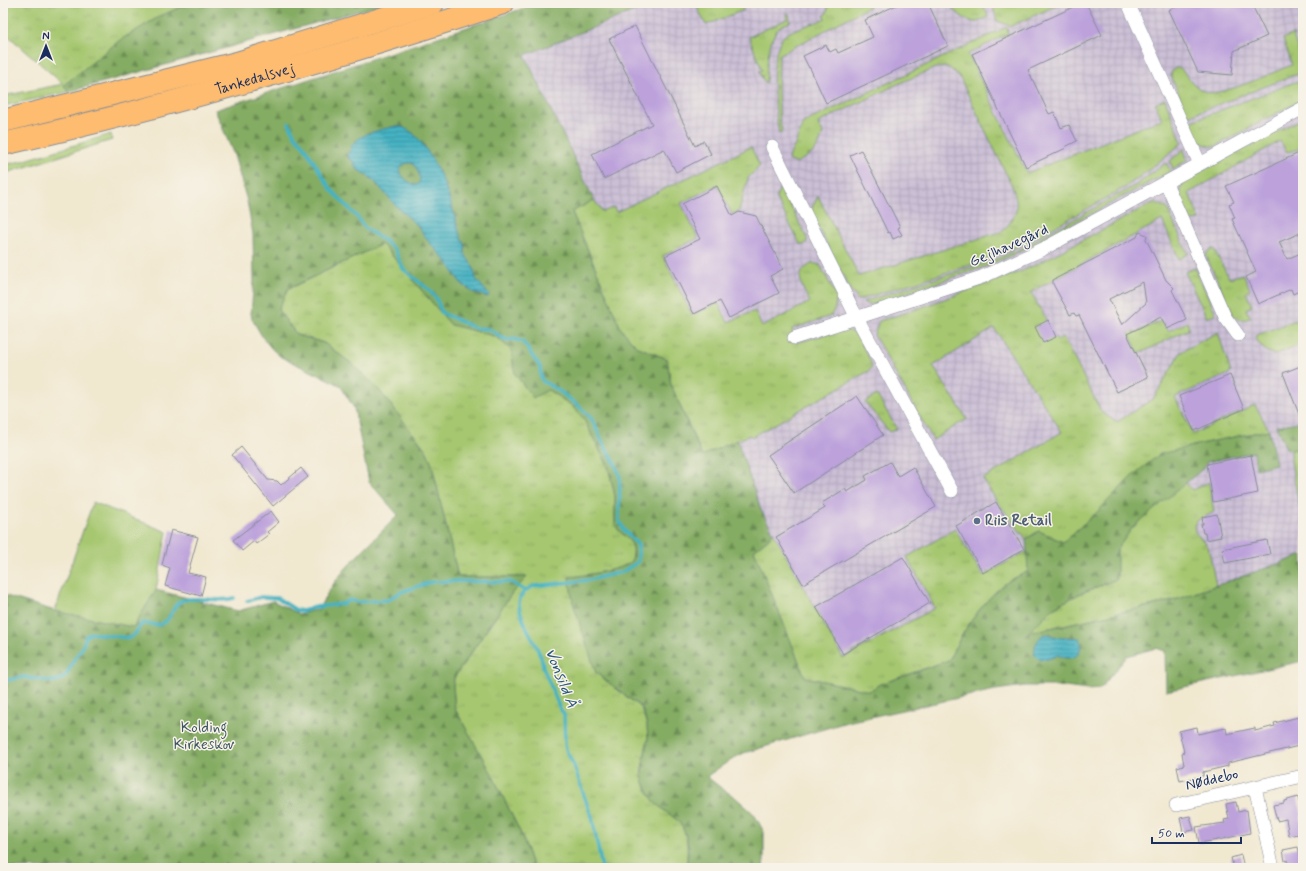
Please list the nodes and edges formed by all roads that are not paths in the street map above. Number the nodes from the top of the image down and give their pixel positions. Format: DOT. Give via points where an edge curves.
graph roads {
  1 [pos="433,3"];
  2 [pos="503,3"];
  3 [pos="1128,3"];
  4 [pos="1303,108"];
  5 [pos="3,121"];
  6 [pos="3,144"];
  7 [pos="772,147"];
  8 [pos="1200,164"];
  9 [pos="1166,183"];
  10 [pos="857,318"];
  11 [pos="1238,336"];
  12 [pos="794,338"];
  13 [pos="952,491"];
  14 [pos="1303,776"];
  15 [pos="1254,787"];
  16 [pos="1176,805"];
  17 [pos="1273,868"];
  1 -- 5 [label="highway, Tankedalsvej" via="237,63"];
  2 -- 6 [label="highway, Tankedalsvej" via="280,72"];
  3 -- 8 [label="street"];
  4 -- 8 [label="street, Gejlhavegård"];
  7 -- 10 [label="street"];
  8 -- 9 [label="street, Gejlhavegård"];
  9 -- 10 [label="street, Gejlhavegård" via="1044,249 982,277"];
  9 -- 11 [label="street" via="1225,316"];
  10 -- 12 [label="street, Gejlhavegård"];
  10 -- 13 [label="street"];
  14 -- 15 [label="street, Nøddebo"];
  15 -- 16 [label="street, Nøddebo"];
  15 -- 17 [label="street, Nøddebo"];
}
